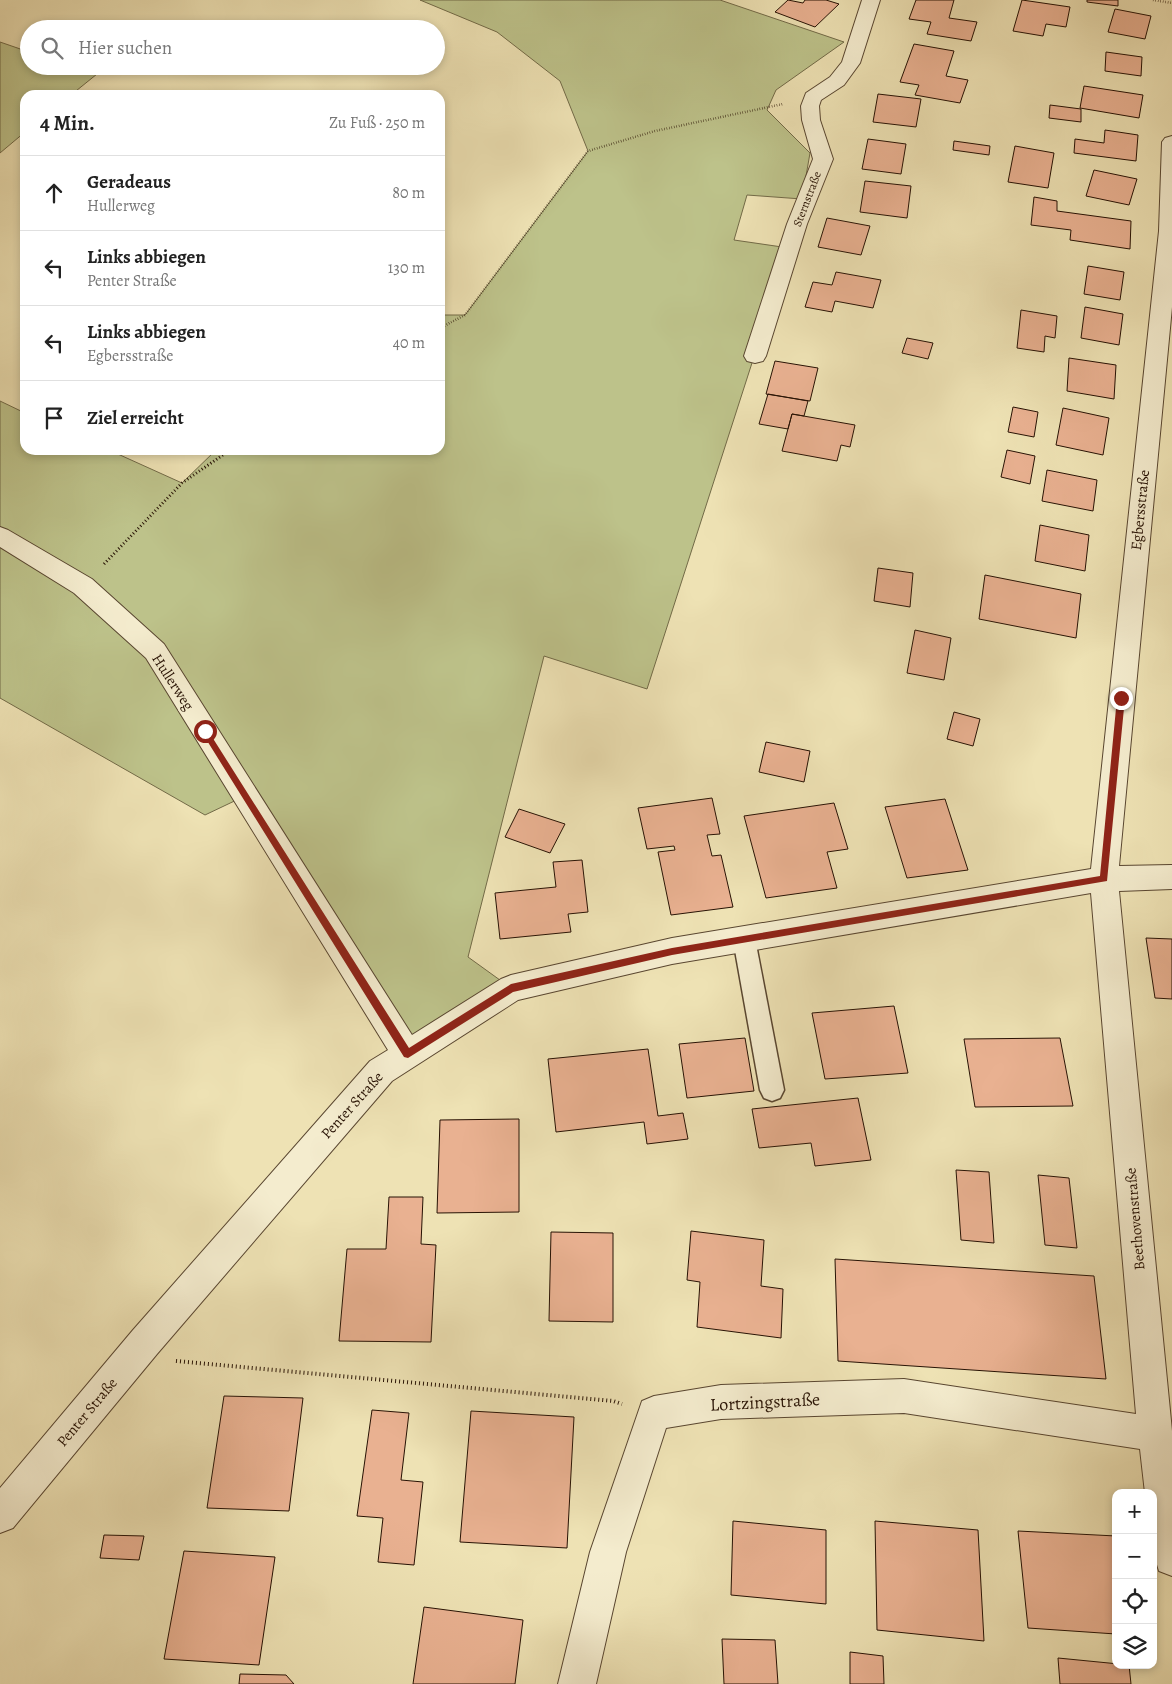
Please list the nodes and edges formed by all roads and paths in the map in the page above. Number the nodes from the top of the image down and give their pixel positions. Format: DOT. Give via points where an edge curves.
graph roads {
  1 [pos="871,0"];
  2 [pos="1153,0"];
  3 [pos="1172,3"];
  4 [pos="813,98"];
  5 [pos="1172,142"];
  6 [pos="445,325"];
  7 [pos="755,356"];
  8 [pos="223,455"];
  9 [pos="0,536"];
  10 [pos="83,586"];
  11 [pos="1172,877"];
  12 [pos="1104,879"];
  13 [pos="744,939"];
  14 [pos="408,1054"];
  15 [pos="772,1090"];
  16 [pos="145,1342"];
  17 [pos="654,1413"];
  18 [pos="1155,1434"];
  19 [pos="0,1515"];
  20 [pos="1172,1558"];
  21 [pos="577,1684"];
  1 -- 4 [label="street" via="851,63 837,81"];
  2 -- 3 [label="path"];
  4 -- 6 [label="path" via="655,131 588,151 465,315"];
  4 -- 7 [label="street, Sternstraße" via="810,120 823,159 797,224"];
  5 -- 12 [label="street, Egbersstraße" via="1169,231"];
  8 -- 10 [label="path" via="182,483"];
  9 -- 10 [label="street, Hullerweg"];
  10 -- 14 [label="street, Hullerweg" via="155,651"];
  11 -- 12 [label="street, Penter Straße"];
  12 -- 13 [label="street, Penter Straße"];
  12 -- 18 [label="street, Beethovenstraße"];
  13 -- 14 [label="street, Penter Straße" via="511,988"];
  13 -- 15 [label="lane"];
  14 -- 16 [label="street, Penter Straße" via="381,1071"];
  16 -- 17 [label="path" via="176,1360 613,1401"];
  16 -- 19 [label="street, Penter Straße"];
  17 -- 18 [label="street, Lortzingstraße" via="721,1402 904,1396"];
  17 -- 21 [label="street" via="608,1552"];
  18 -- 20 [label="street, Beethovenstraße"];
}
